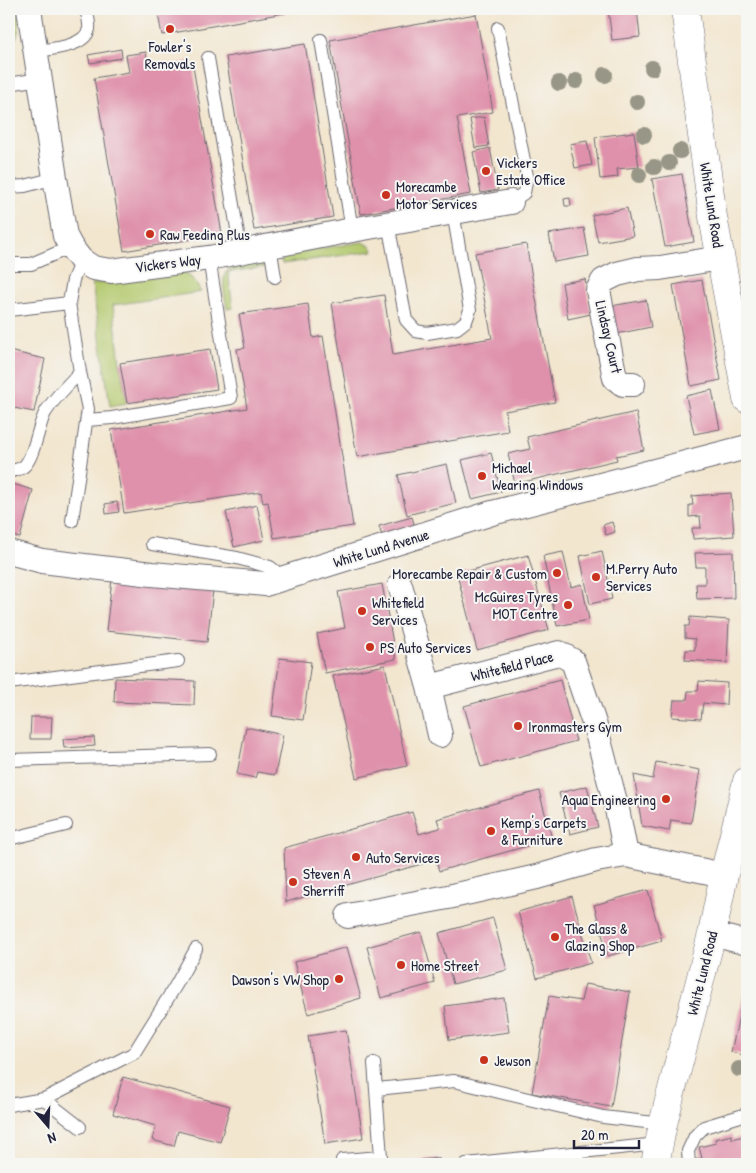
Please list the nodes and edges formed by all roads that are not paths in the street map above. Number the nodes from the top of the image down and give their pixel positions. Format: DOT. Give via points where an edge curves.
graph roads {
  1 [pos="29,9"];
  2 [pos="86,9"];
  3 [pos="685,9"];
  4 [pos="498,28"];
  5 [pos="321,40"];
  6 [pos="36,51"];
  7 [pos="208,58"];
  8 [pos="9,74"];
  9 [pos="22,82"];
  10 [pos="55,178"];
  11 [pos="9,187"];
  12 [pos="511,202"];
  13 [pos="453,212"];
  14 [pos="388,223"];
  15 [pos="352,230"];
  16 [pos="270,246"];
  17 [pos="241,252"];
  18 [pos="76,254"];
  19 [pos="209,258"];
  20 [pos="720,258"];
  21 [pos="9,264"];
  22 [pos="274,276"];
  23 [pos="69,304"];
  24 [pos="9,310"];
  25 [pos="80,372"];
  26 [pos="633,384"];
  27 [pos="747,400"];
  28 [pos="87,420"];
  29 [pos="747,447"];
  30 [pos="9,471"];
  31 [pos="72,521"];
  32 [pos="152,544"];
  33 [pos="9,552"];
  34 [pos="284,578"];
  35 [pos="400,585"];
  36 [pos="178,661"];
  37 [pos="9,682"];
  38 [pos="429,687"];
  39 [pos="440,735"];
  40 [pos="210,754"];
  41 [pos="9,760"];
  42 [pos="747,781"];
  43 [pos="66,825"];
  44 [pos="9,839"];
  45 [pos="626,855"];
  46 [pos="724,875"];
  47 [pos="348,916"];
  48 [pos="712,934"];
  49 [pos="747,942"];
  50 [pos="196,949"];
  51 [pos="374,1063"];
  52 [pos="377,1089"];
  53 [pos="44,1099"];
  54 [pos="9,1106"];
  55 [pos="747,1114"];
  56 [pos="80,1127"];
  57 [pos="659,1144"];
  58 [pos="342,1160"];
  59 [pos="466,1164"];
  60 [pos="689,1164"];
  1 -- 6 [label="street"];
  2 -- 6 [label="lane" via="89,29 83,39 67,46"];
  3 -- 20 [label="street, White Lund Road"];
  4 -- 12 [label="lane" via="527,176 524,193"];
  5 -- 15 [label="lane"];
  6 -- 9 [label="street"];
  7 -- 17 [label="lane"];
  8 -- 9 [label="lane"];
  9 -- 10 [label="street"];
  10 -- 11 [label="lane"];
  10 -- 18 [label="street" via="65,236"];
  12 -- 13 [label="street, Vickers Way"];
  13 -- 14 [label="street, Vickers Way"];
  13 -- 14 [label="lane" via="470,310 466,321 457,328 427,333 416,331 406,320"];
  14 -- 15 [label="street, Vickers Way"];
  15 -- 16 [label="street, Vickers Way"];
  16 -- 17 [label="street, Vickers Way"];
  16 -- 22 [label="lane"];
  17 -- 19 [label="street, Vickers Way"];
  18 -- 19 [label="street, Vickers Way" via="93,268 111,271"];
  18 -- 21 [label="lane" via="31,264"];
  18 -- 23 [label="lane"];
  19 -- 28 [label="lane" via="231,398"];
  20 -- 26 [label="street, Lindsay Court" via="617,274 603,281 598,290 615,378 623,384"];
  20 -- 27 [label="street, White Lund Road"];
  23 -- 24 [label="lane"];
  23 -- 25 [label="lane"];
  25 -- 28 [label="lane"];
  25 -- 30 [label="lane" via="44,414 24,467"];
  28 -- 31 [label="lane"];
  29 -- 34 [label="street, White Lund Avenue" via="492,513"];
  32 -- 34 [label="lane" via="270,566"];
  33 -- 34 [label="street, White Lund Avenue" via="42,561 152,574 265,584"];
  35 -- 38 [label="street"];
  36 -- 37 [label="lane"];
  38 -- 39 [label="street"];
  38 -- 45 [label="street, Whitefield Place" via="559,653 573,661 596,729"];
  40 -- 41 [label="lane"];
  42 -- 46 [label="street, White Lund Road"];
  43 -- 44 [label="lane"];
  45 -- 46 [label="street"];
  45 -- 47 [label="street" via="448,897"];
  46 -- 48 [label="street, White Lund Road"];
  48 -- 49 [label="street"];
  48 -- 57 [label="street, White Lund Road"];
  50 -- 53 [label="lane" via="134,1053"];
  51 -- 52 [label="lane"];
  52 -- 57 [label="lane" via="454,1081 603,1117"];
  52 -- 58 [label="lane" via="381,1157"];
  53 -- 54 [label="lane"];
  53 -- 56 [label="lane"];
  55 -- 60 [label="lane" via="704,1127 695,1136 688,1152"];
  57 -- 59 [label="lane"];
}
